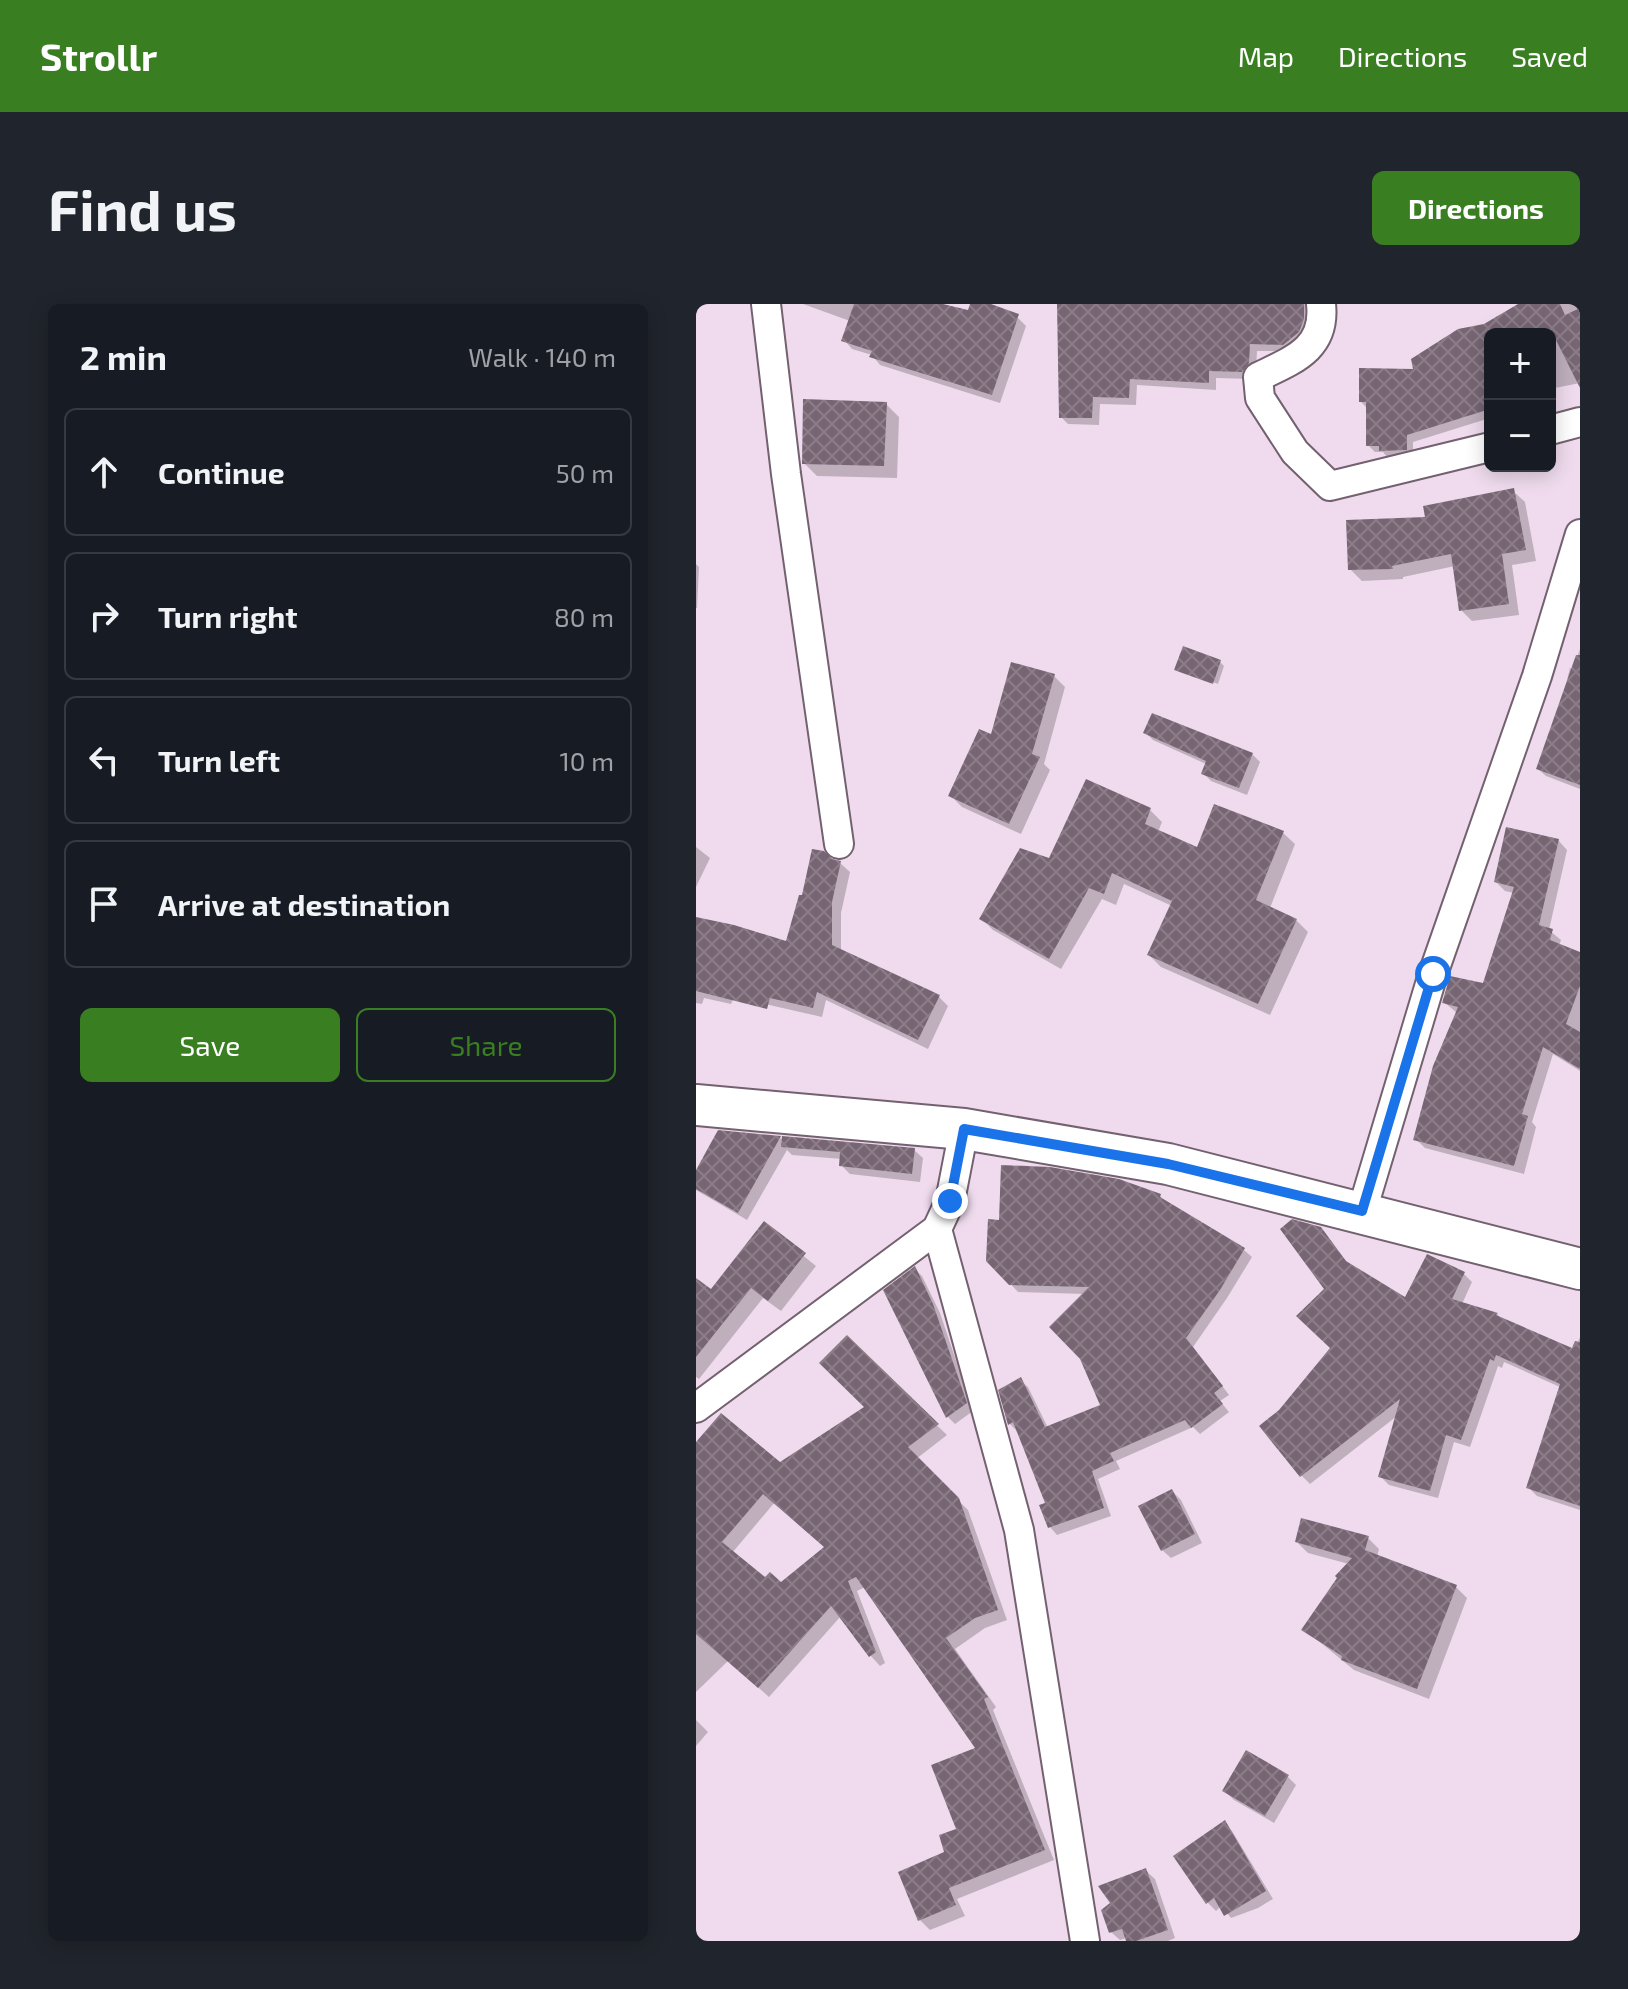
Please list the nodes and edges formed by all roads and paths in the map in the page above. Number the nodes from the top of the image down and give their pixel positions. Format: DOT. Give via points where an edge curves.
graph roads {
  1 [pos="766,304"];
  2 [pos="1321,304"];
  3 [pos="1580,422"];
  4 [pos="1556,428"];
  5 [pos="1484,448"];
  6 [pos="1580,534"];
  7 [pos="839,844"];
  8 [pos="696,1105"];
  9 [pos="964,1129"];
  10 [pos="1362,1211"];
  11 [pos="937,1229"];
  12 [pos="1580,1269"];
  13 [pos="696,1408"];
  14 [pos="1085,1941"];
  1 -- 7 [label="street"];
  2 -- 5 [label="street" via="1323,323 1309,348 1258,377 1260,398 1295,452 1330,486"];
  3 -- 4 [label="street"];
  6 -- 10 [label="street" via="1537,676 1433,974"];
  8 -- 9 [label="main road"];
  9 -- 10 [label="main road" via="1168,1164"];
  9 -- 11 [label="street" via="950,1201"];
  10 -- 12 [label="main road"];
  11 -- 13 [label="street"];
  11 -- 14 [label="street" via="1019,1530"];
}
